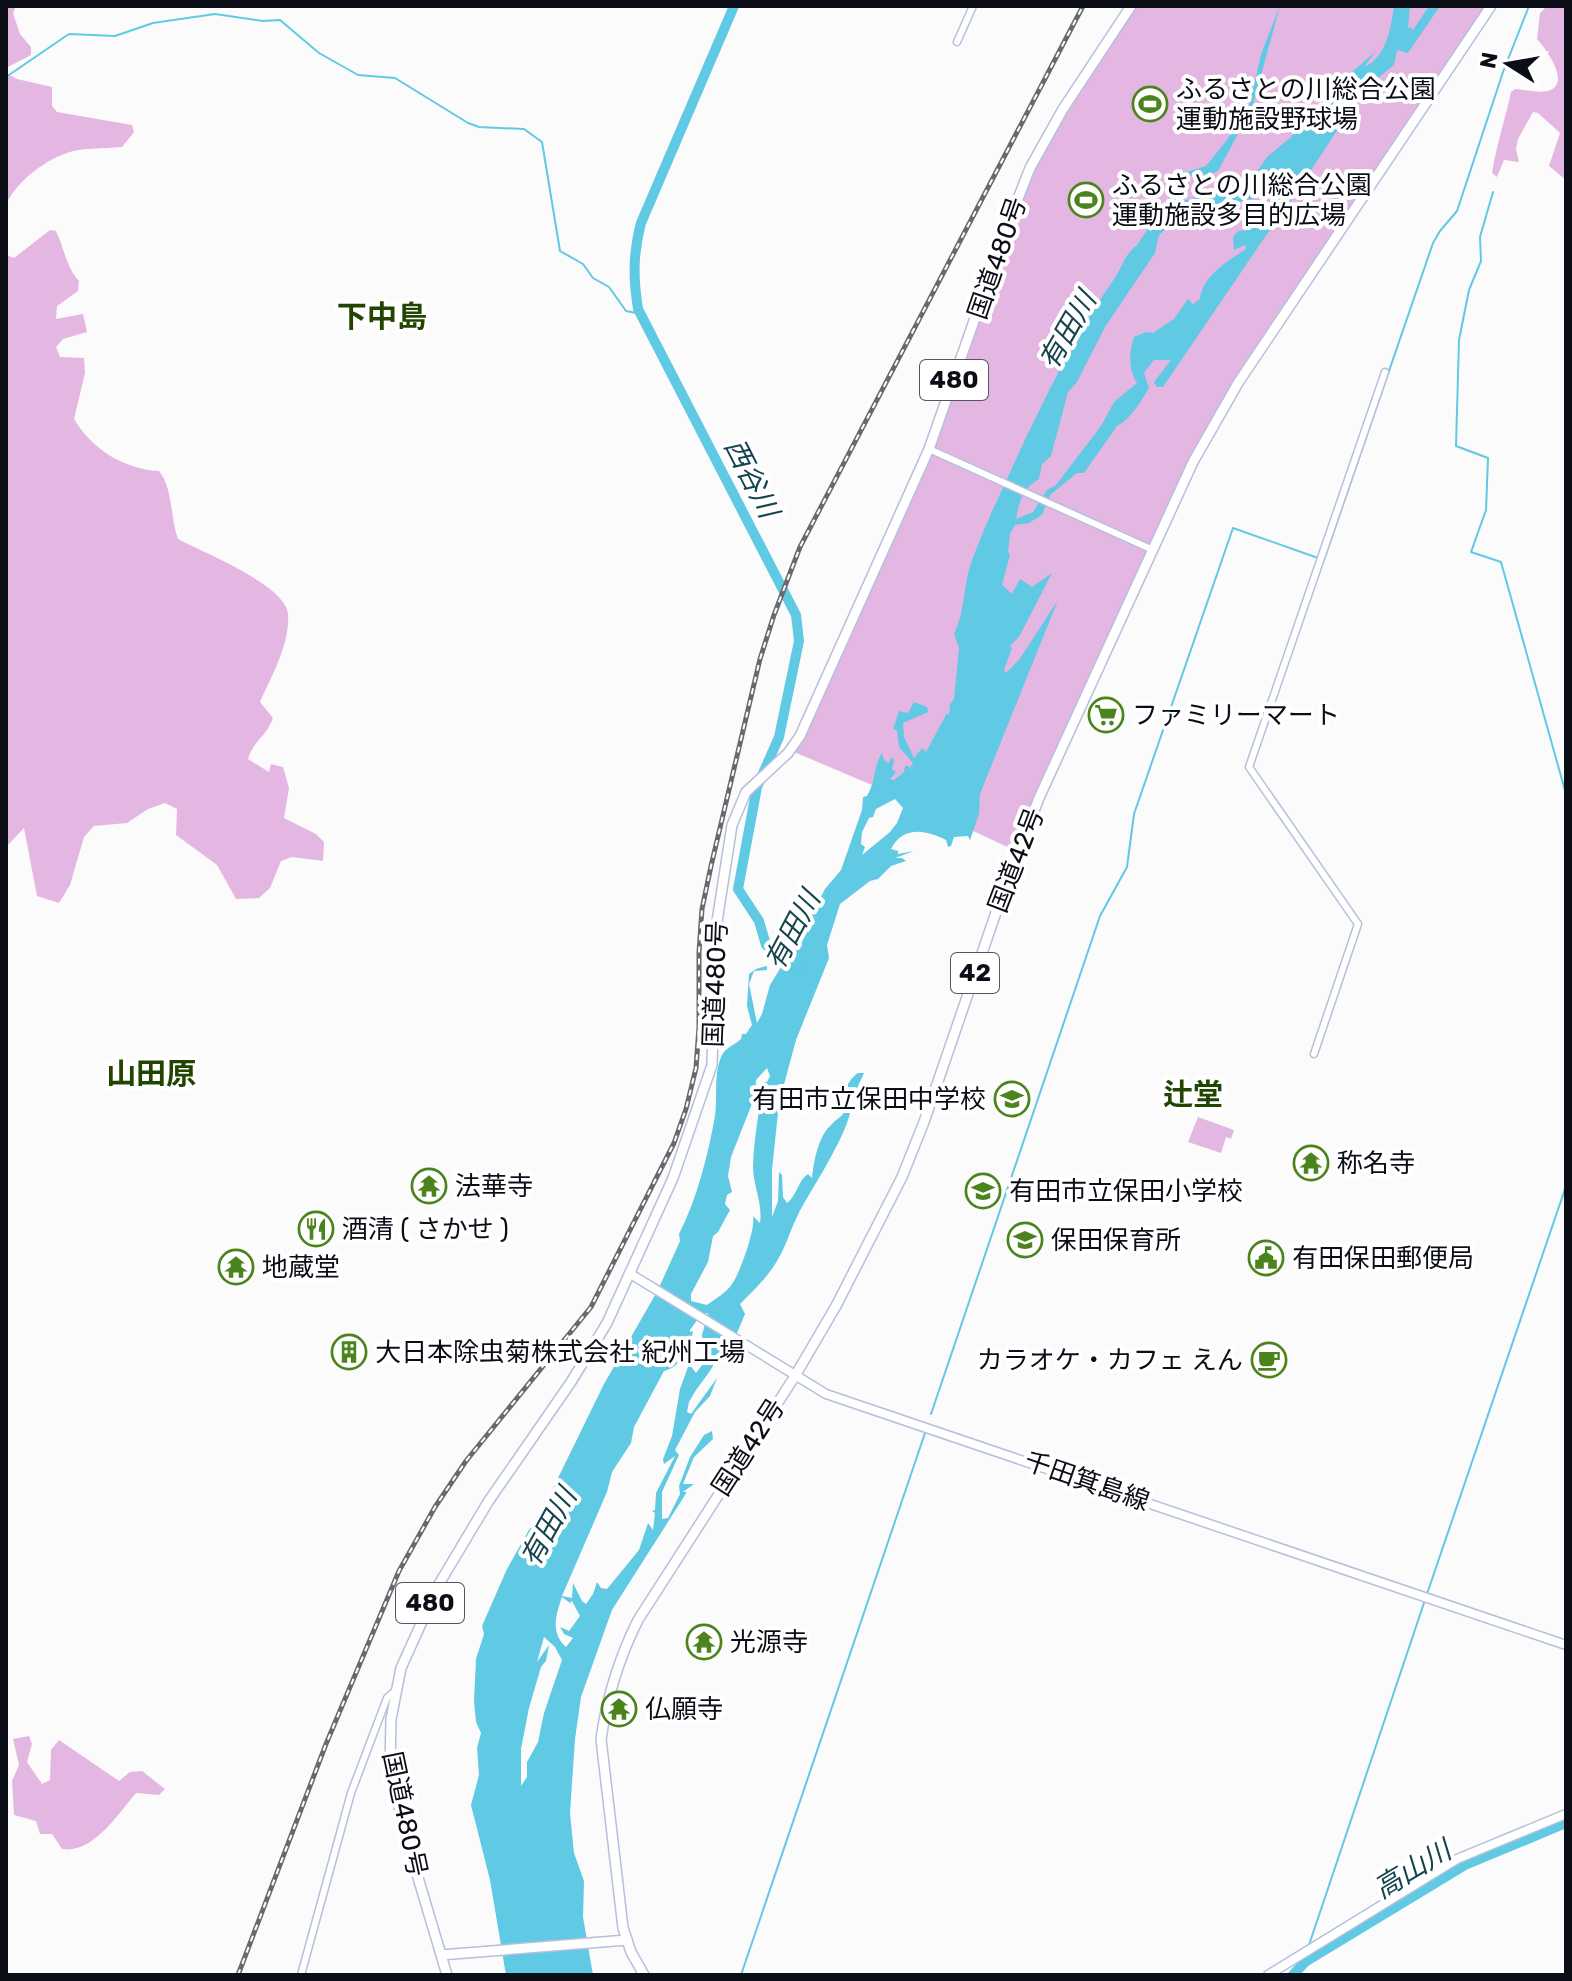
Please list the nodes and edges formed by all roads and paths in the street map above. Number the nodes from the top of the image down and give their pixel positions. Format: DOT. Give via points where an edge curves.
graph roads {
  1 [pos="973,6"];
  2 [pos="1131,6"];
  3 [pos="1491,6"];
  4 [pos="957,42"];
  5 [pos="1385,372"];
  6 [pos="932,450"];
  7 [pos="1150,549"];
  8 [pos="1314,1054"];
  9 [pos="632,1274"];
  10 [pos="792,1374"];
  11 [pos="1566,1645"];
  12 [pos="396,1690"];
  13 [pos="1566,1814"];
  14 [pos="624,1941"];
  15 [pos="446,1954"];
  16 [pos="301,1975"];
  17 [pos="447,1975"];
  18 [pos="644,1975"];
  19 [pos="1268,1975"];
  1 -- 4 [label="street"];
  2 -- 6 [label="highway, 国道480号 / 480" via="1030,168"];
  3 -- 7 [label="highway, 国道42号 / 42" via="1227,400"];
  5 -- 8 [label="street" via="1249,767 1358,924"];
  6 -- 7 [label="street"];
  6 -- 9 [label="highway, 国道480号 / 480" via="803,729 783,757 754,782 737,811 716,928 712,1065"];
  7 -- 10 [label="highway, 国道42号 / 42" via="1020,845 902,1177 836,1306"];
  9 -- 10 [label="main road, 千田箕島線"];
  9 -- 12 [label="highway, 国道480号 / 480" via="596,1342 439,1584 411,1642"];
  10 -- 11 [label="main road, 千田箕島線" via="826,1394"];
  10 -- 14 [label="highway, 国道42号 / 42" via="638,1620 613,1683 601,1739"];
  12 -- 15 [label="highway, 国道480号 / 480" via="390,1768 405,1834"];
  12 -- 16 [label="street" via="387,1698 351,1793"];
  13 -- 19 [label="main road" via="1451,1862"];
  14 -- 15 [label="highway"];
  14 -- 18 [label="highway, 国道42号 / 42"];
  15 -- 17 [label="highway, 国道480号 / 480"];
}
